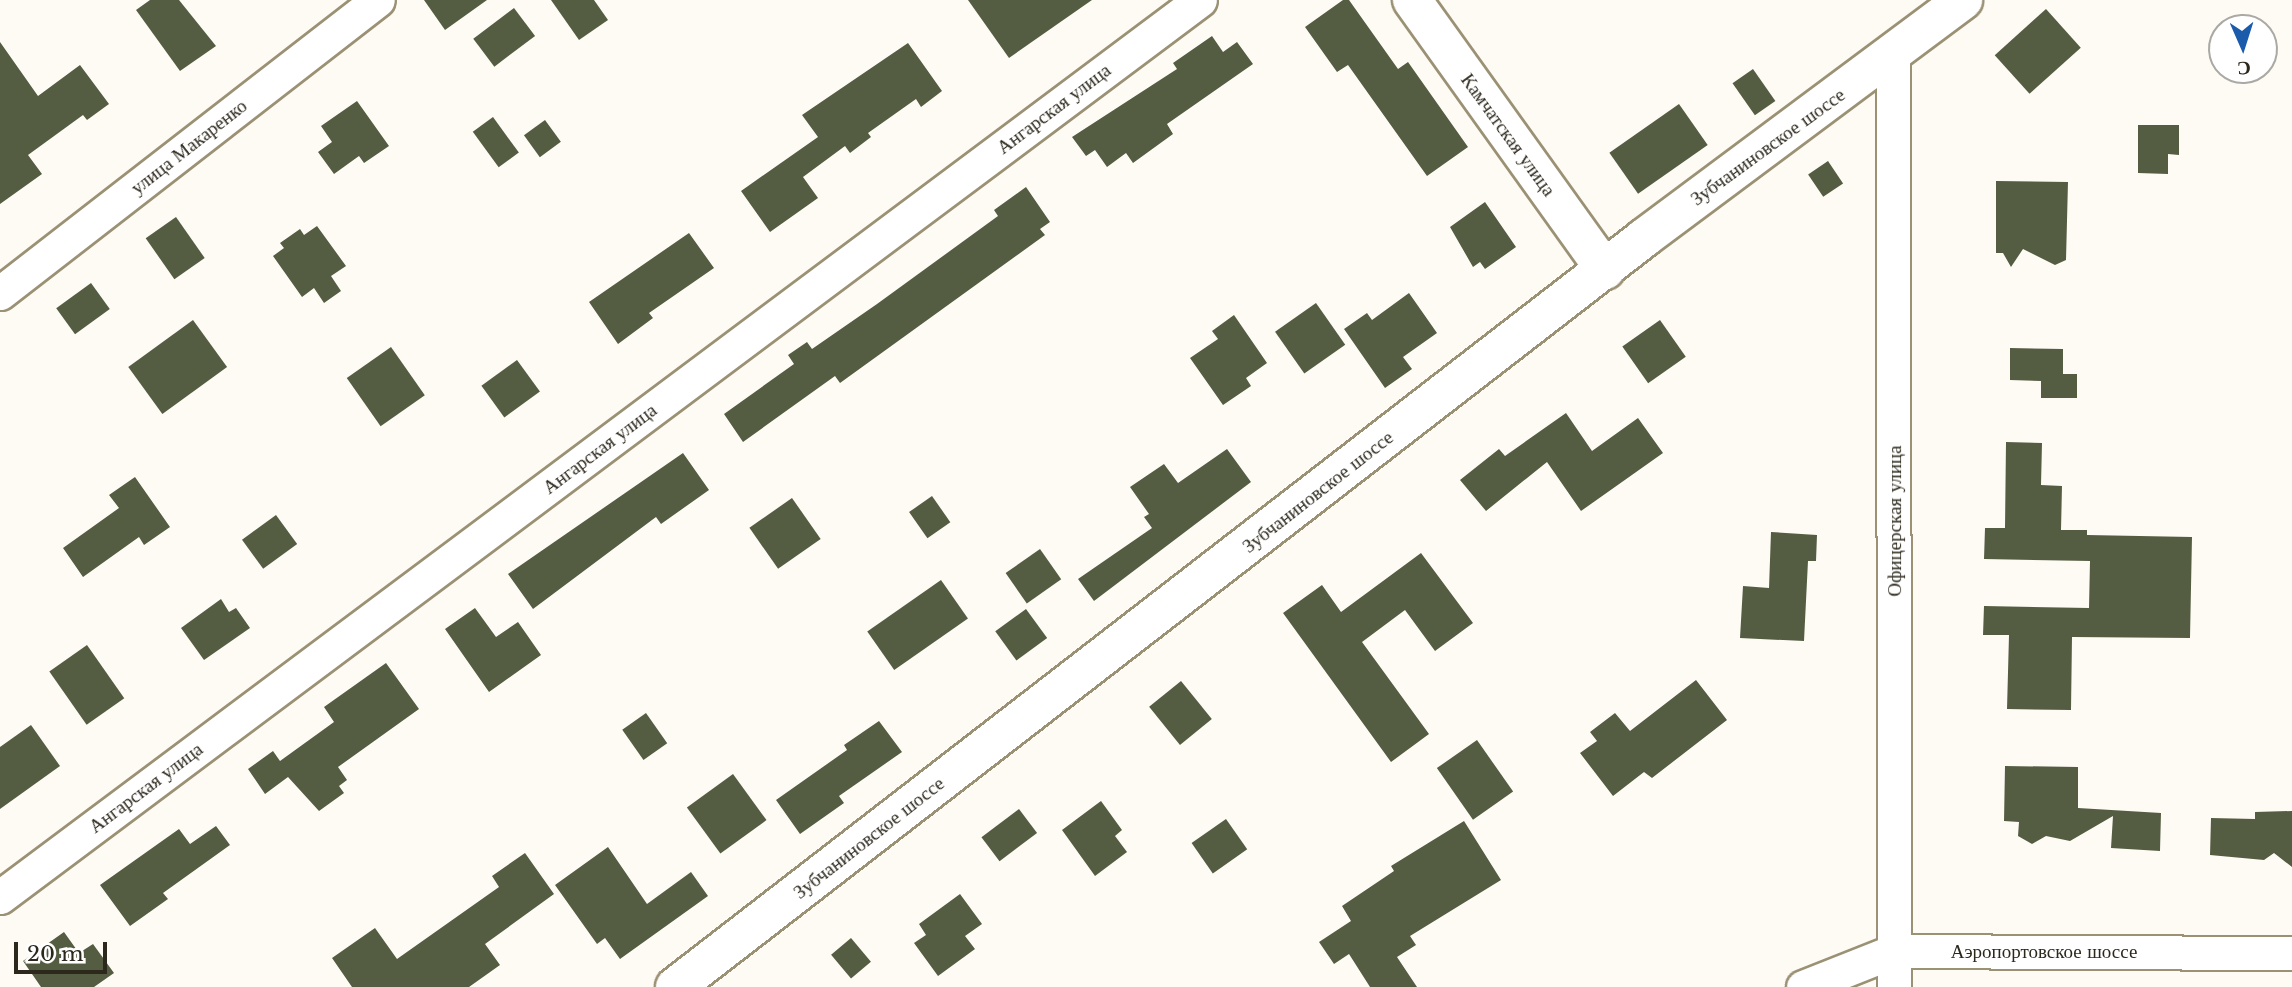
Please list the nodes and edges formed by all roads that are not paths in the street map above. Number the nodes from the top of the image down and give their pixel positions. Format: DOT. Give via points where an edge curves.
graph roads {
  1 [pos="378,0"];
  2 [pos="1200,0"];
  3 [pos="1412,0"];
  4 [pos="1963,0"];
  5 [pos="1893,54"];
  6 [pos="1605,270"];
  7 [pos="0,293"];
  8 [pos="0,897"];
  9 [pos="1894,951"];
  10 [pos="2292,953"];
  11 [pos="675,987"];
  12 [pos="1803,987"];
  13 [pos="1894,987"];
  1 -- 7 [label="street, улица Макаренко"];
  2 -- 8 [label="street, Ангарская улица"];
  3 -- 6 [label="main road, Камчатская улица"];
  4 -- 5 [label="main road, Зубчаниновское шоссе"];
  5 -- 6 [label="main road, Зубчаниновское шоссе"];
  5 -- 9 [label="street, Офицерская улица"];
  6 -- 11 [label="main road, Зубчаниновское шоссе"];
  9 -- 10 [label="street, Аэропортовское шоссе"];
  9 -- 12 [label="street, Аэропортовское шоссе"];
  9 -- 13 [label="street, Офицерская улица"];
}
